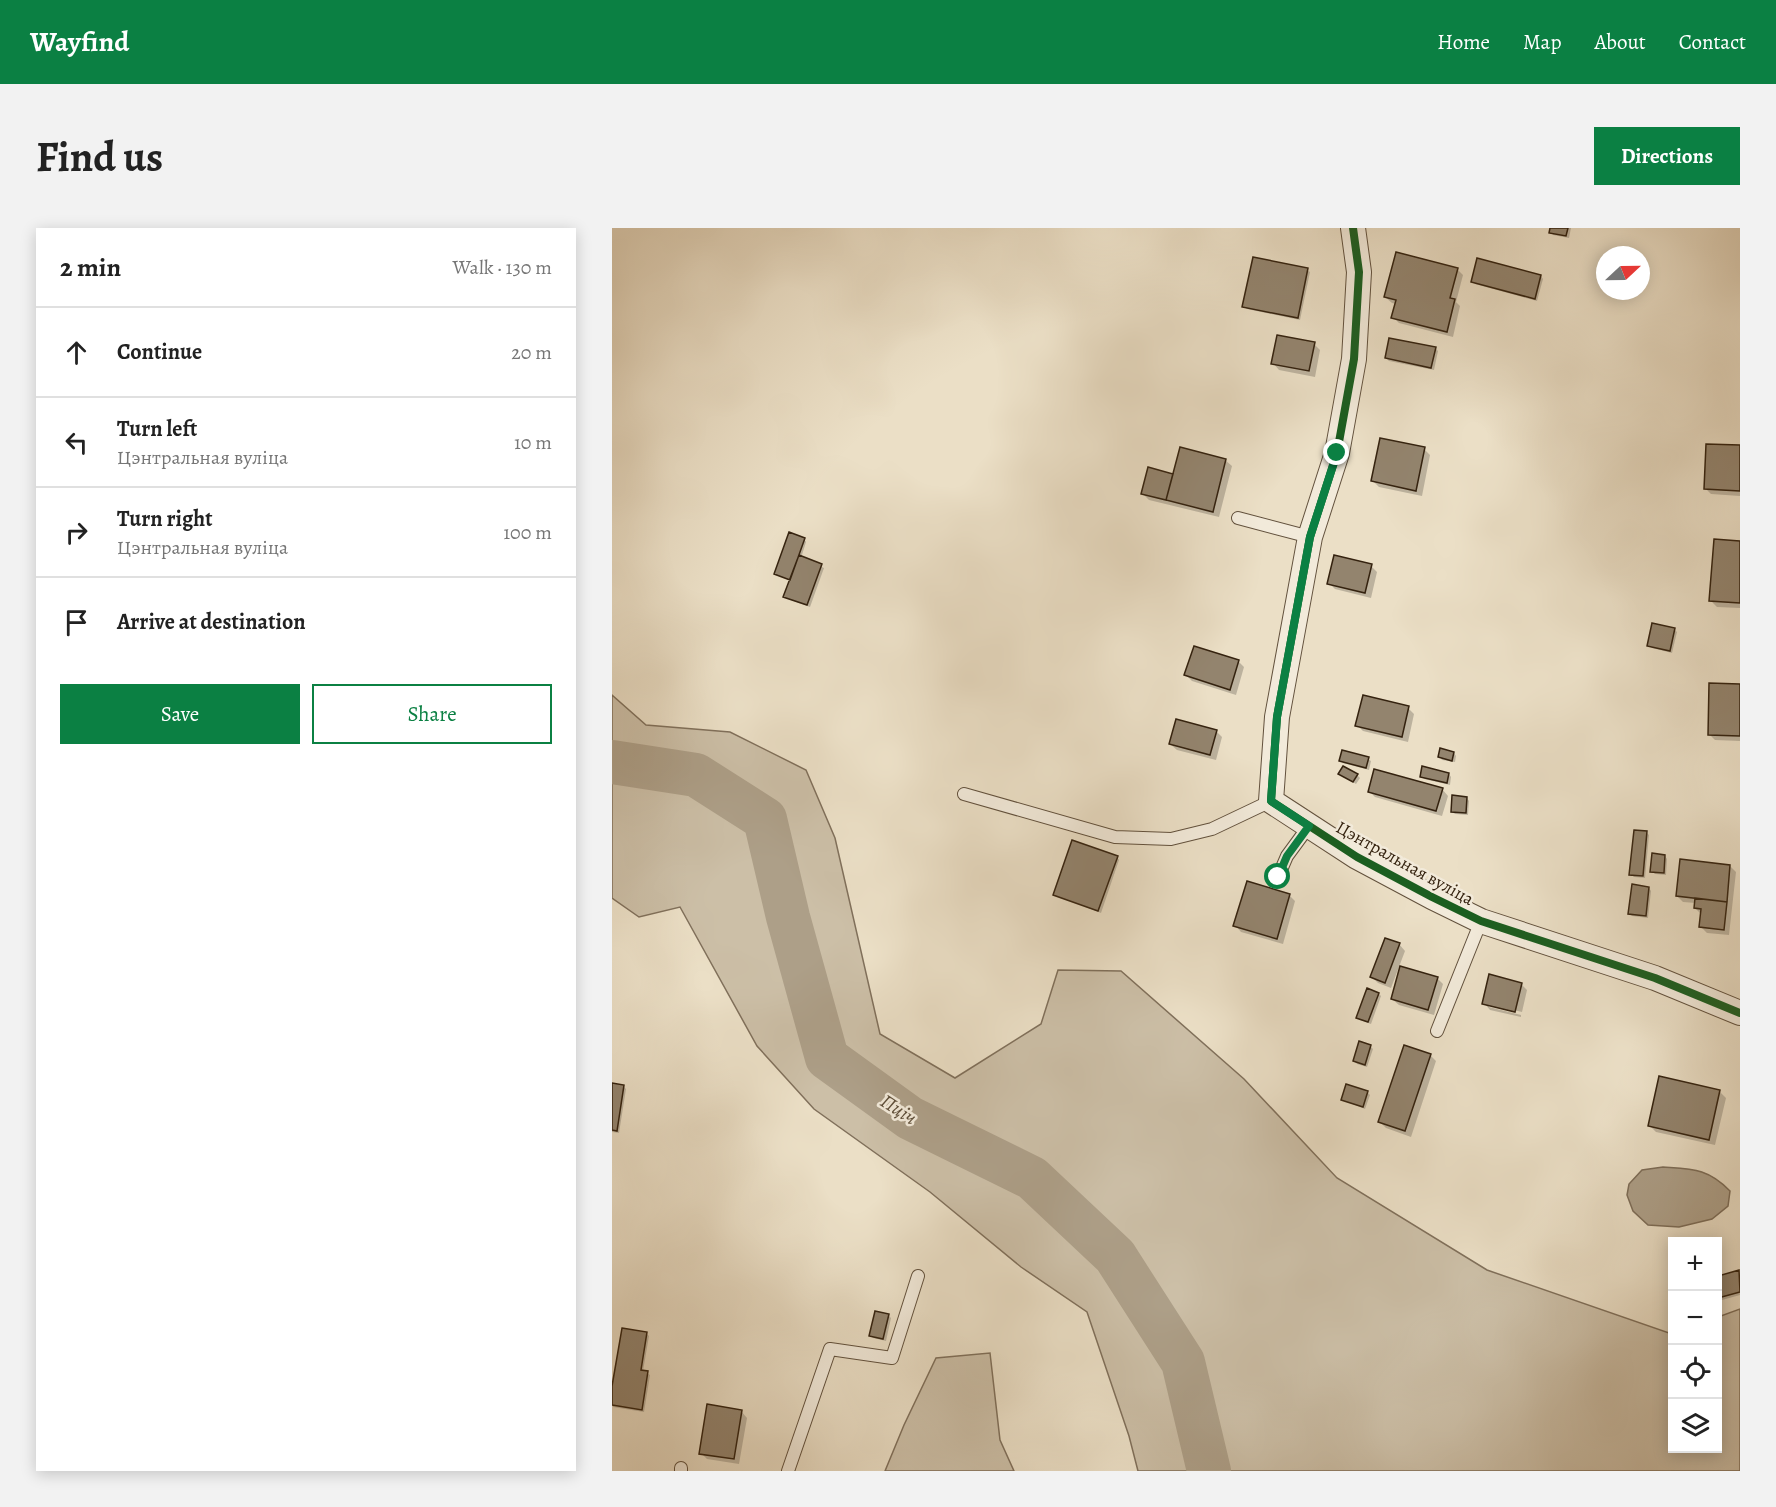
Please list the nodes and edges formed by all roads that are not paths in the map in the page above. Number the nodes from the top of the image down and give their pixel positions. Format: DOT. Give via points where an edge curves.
graph roads {
  1 [pos="1353,228"];
  2 [pos="1238,518"];
  3 [pos="1310,537"];
  4 [pos="964,794"];
  5 [pos="1271,801"];
  6 [pos="1309,826"];
  7 [pos="1278,877"];
  8 [pos="1481,921"];
  9 [pos="1740,1013"];
  10 [pos="1437,1031"];
  11 [pos="918,1276"];
  12 [pos="788,1471"];
  1 -- 3 [label="street" via="1359,272 1354,359 1337,453"];
  2 -- 3 [label="lane"];
  3 -- 5 [label="street" via="1277,717"];
  4 -- 5 [label="lane" via="1115,837 1171,839 1212,829"];
  5 -- 6 [label="street, Цэнтральная вуліца"];
  6 -- 7 [label="lane" via="1287,856"];
  6 -- 8 [label="street, Цэнтральная вуліца" via="1357,856"];
  8 -- 9 [label="street, Цэнтральная вуліца" via="1655,978"];
  8 -- 10 [label="lane"];
  11 -- 12 [label="lane" via="892,1358 830,1349"];
}
